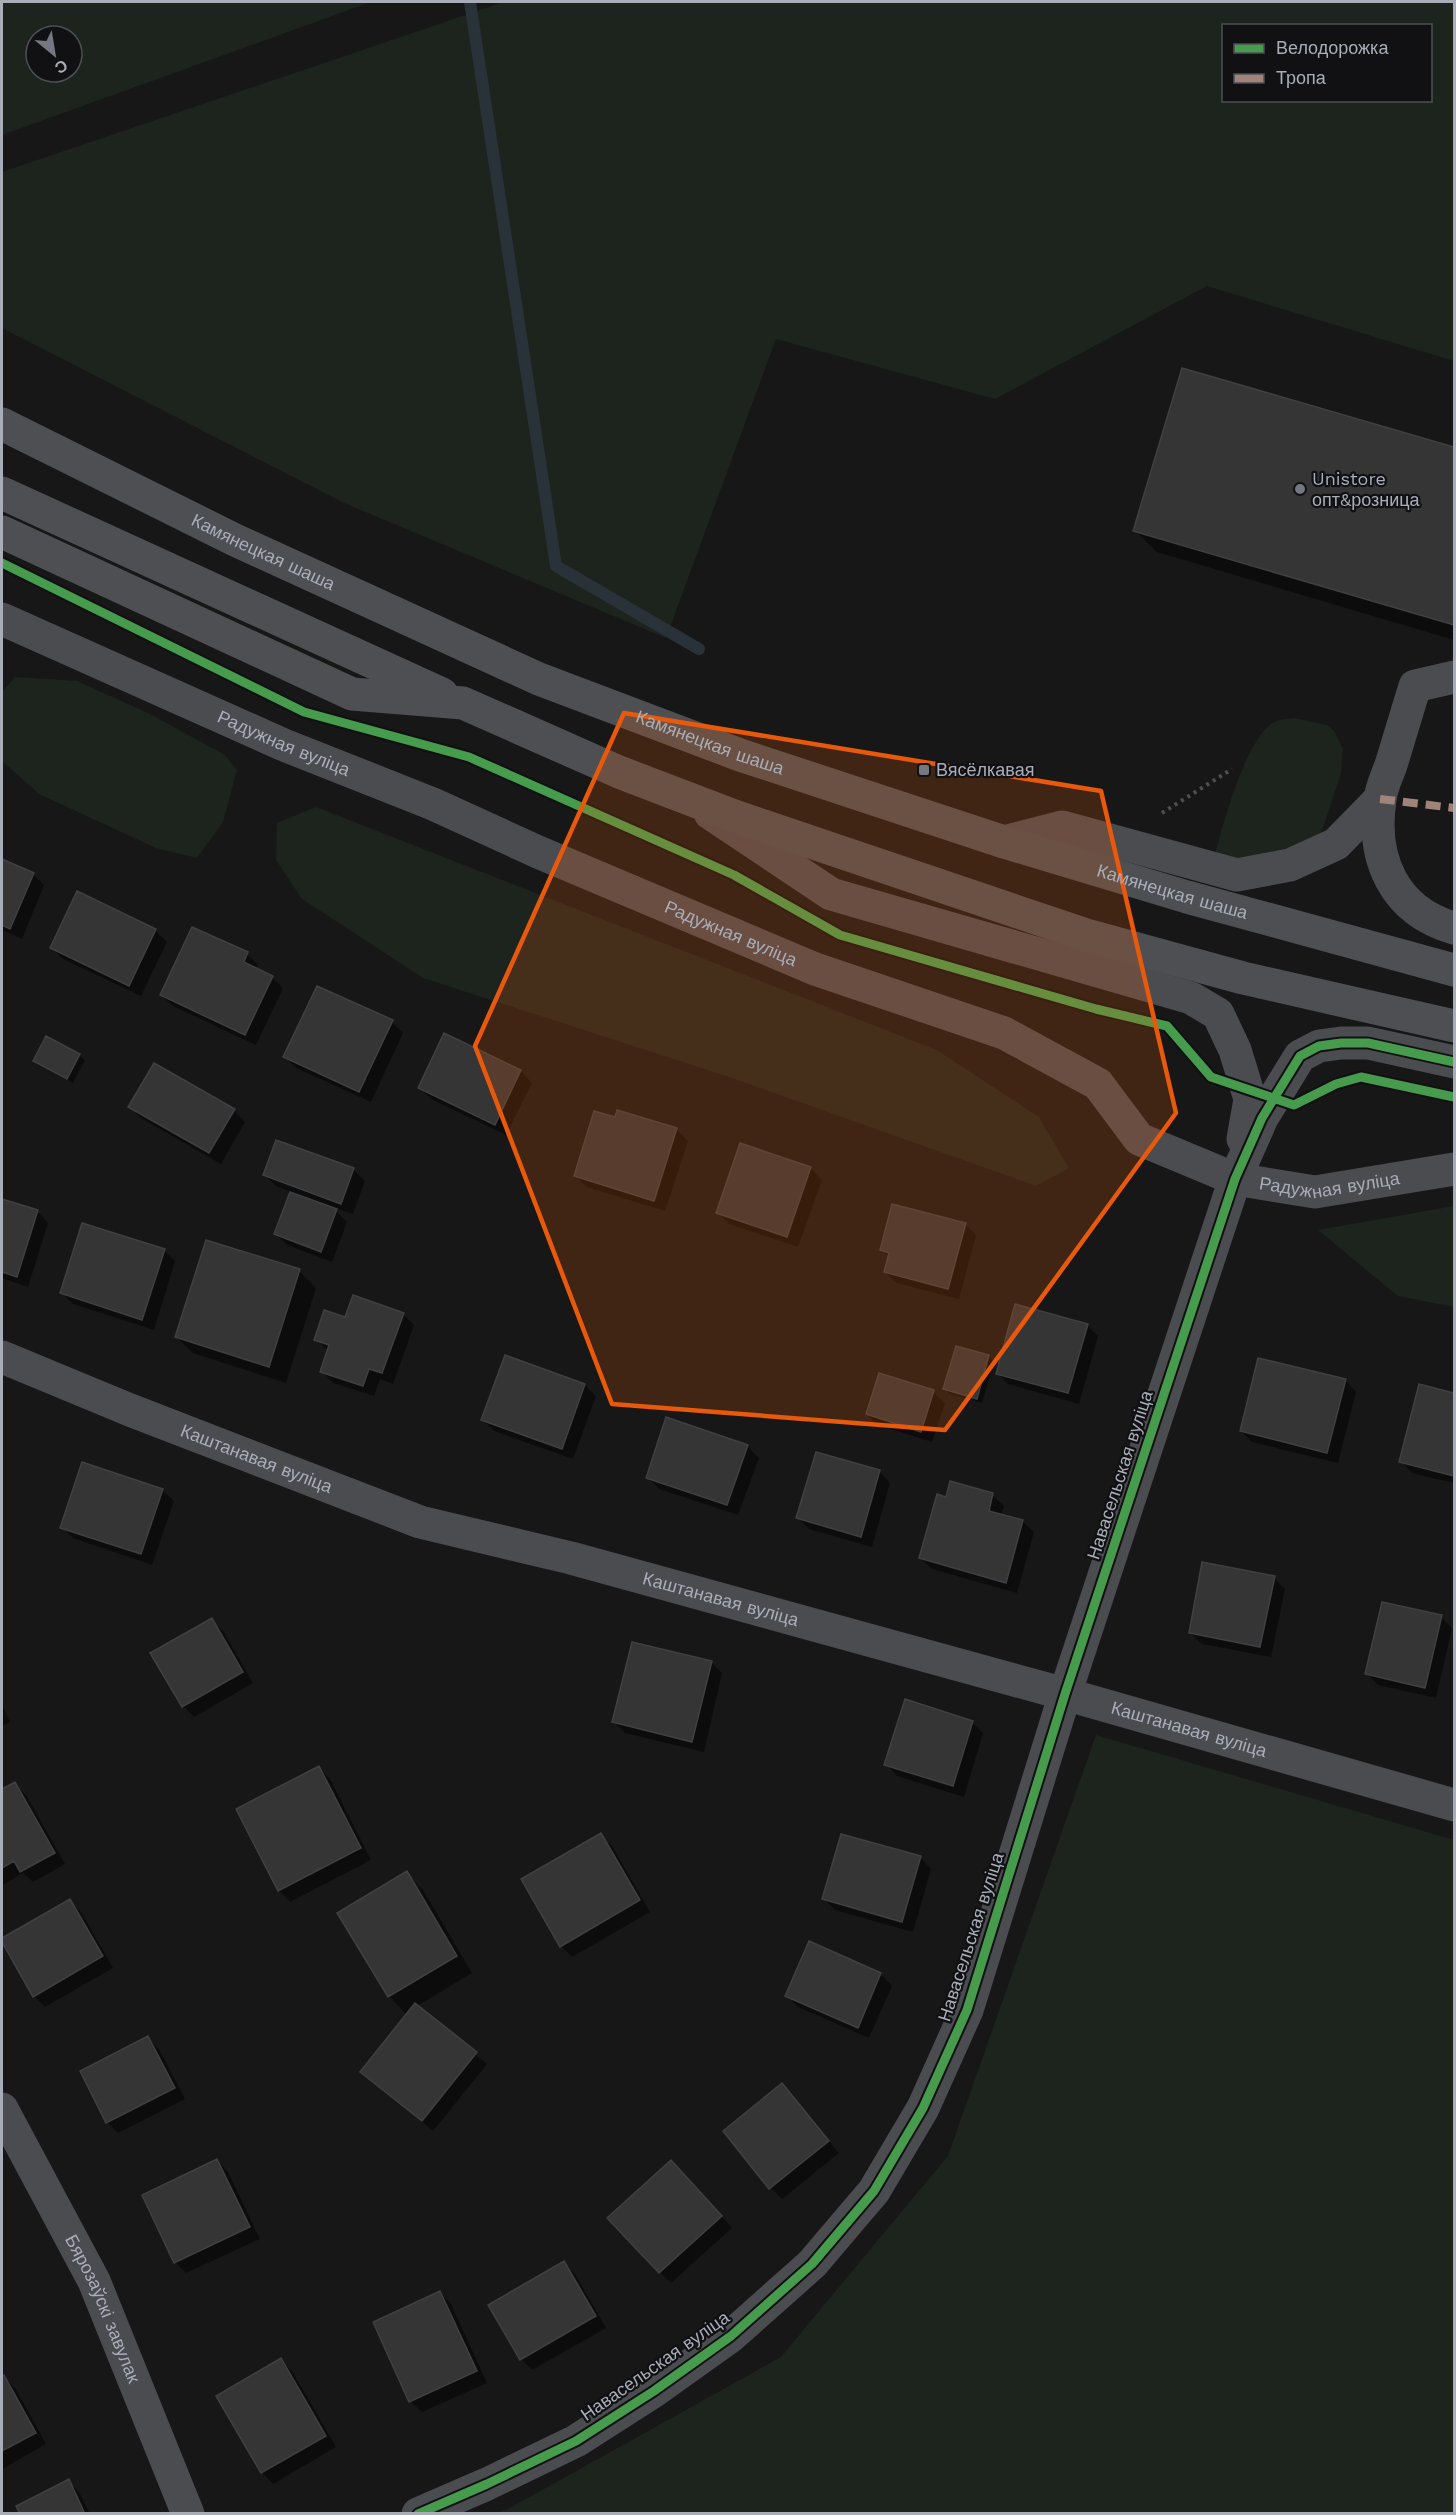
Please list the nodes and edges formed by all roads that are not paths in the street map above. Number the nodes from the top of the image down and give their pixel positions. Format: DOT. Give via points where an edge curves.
graph roads {
  1 [pos="2,424"];
  2 [pos="2,493"];
  3 [pos="2,532"];
  4 [pos="2,619"];
  5 [pos="1455,676"];
  6 [pos="463,703"];
  7 [pos="690,799"];
  8 [pos="1380,799"];
  9 [pos="1004,842"];
  10 [pos="1455,928"];
  11 [pos="1455,970"];
  12 [pos="1455,1026"];
  13 [pos="1455,1062"];
  14 [pos="1455,1169"];
  15 [pos="1235,1179"];
  16 [pos="2,1357"];
  17 [pos="1065,1694"];
  18 [pos="1455,1805"];
  19 [pos="2,2109"];
  20 [pos="487,2484"];
  21 [pos="188,2514"];
  22 [pos="418,2514"];
  23 [pos="462,2514"];
  1 -- 9 [label="main road, Камянецкая шаша" via="235,540 539,679 740,755"];
  2 -- 6 [label="main road"];
  3 -- 6 [label="main road" via="352,694"];
  4 -- 15 [label="street, Радужная вуліца" via="284,745 433,804 805,964 1004,1033 1098,1084 1139,1139"];
  5 -- 8 [label="street" via="1415,686"];
  6 -- 7 [label="main road"];
  7 -- 12 [label="main road" via="1086,935 1243,978"];
  7 -- 15 [label="street" via="831,894 1191,998 1218,1014 1235,1050 1250,1099"];
  8 -- 9 [label="street" via="1336,844 1290,866 1237,875 1062,827"];
  8 -- 10 [label="street" via="1379,849 1387,875 1404,900 1438,924"];
  9 -- 11 [label="main road, Камянецкая шаша"];
  13 -- 15 [label="street" via="1368,1043 1319,1046 1300,1056 1262,1118"];
  14 -- 15 [label="street, Радужная вуліца" via="1315,1192"];
  15 -- 17 [label="street, Навасельская вуліца"];
  16 -- 17 [label="street, Каштанавая вуліца" via="420,1522 571,1558"];
  17 -- 18 [label="street, Каштанавая вуліца"];
  17 -- 20 [label="street, Навасельская вуліца" via="967,2010 924,2108 874,2191 812,2264 731,2336 576,2441"];
  19 -- 21 [label="street, Бярозаўскі завулак" via="94,2281"];
  20 -- 22 [label="street, Навасельская вуліца"];
  20 -- 23 [label="street"];
}
